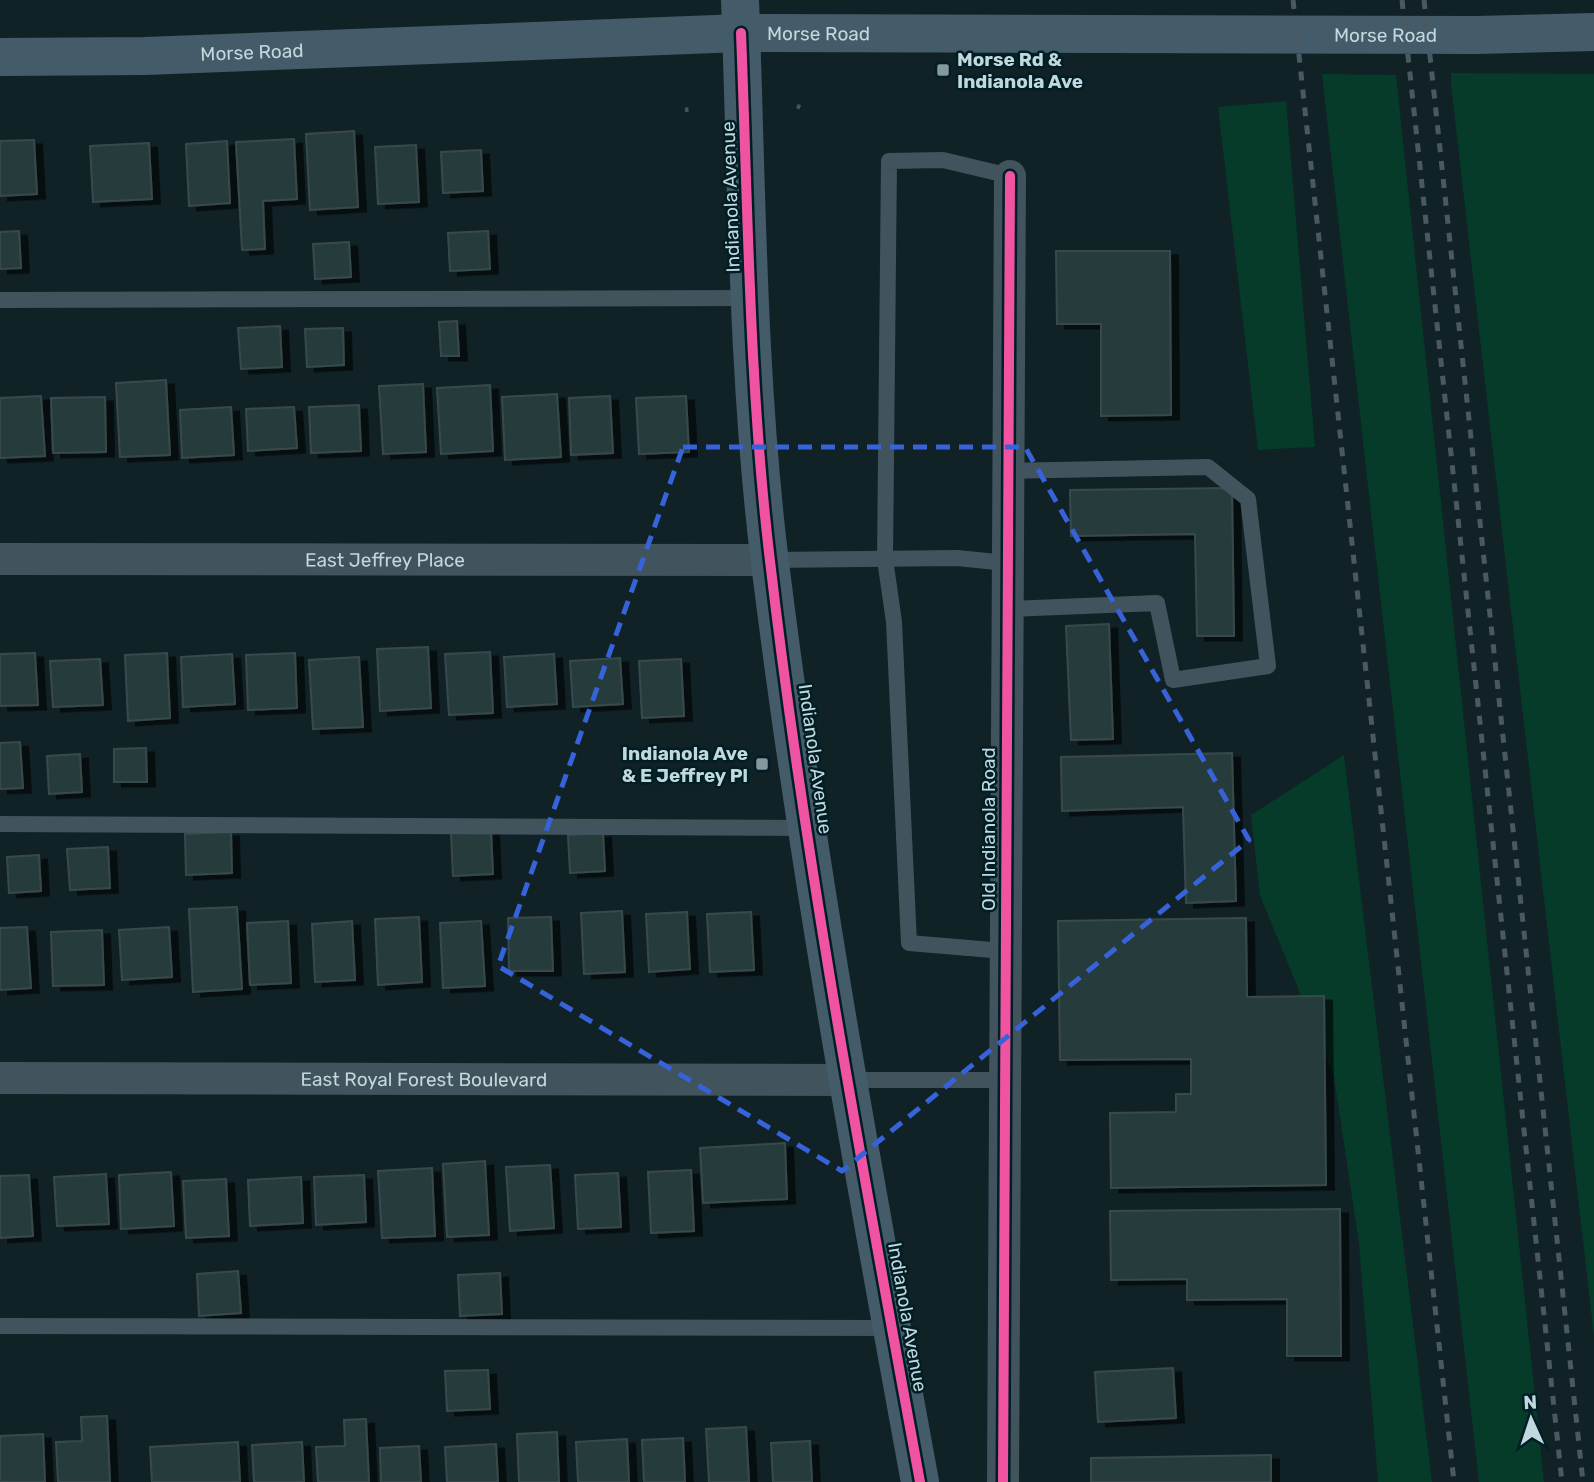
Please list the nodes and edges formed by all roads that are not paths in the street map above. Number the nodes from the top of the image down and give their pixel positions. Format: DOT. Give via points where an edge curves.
graph roads {
  1 [pos="741,16"];
  2 [pos="1594,32"];
  3 [pos="0,57"];
  4 [pos="1010,176"];
  5 [pos="752,298"];
  6 [pos="0,300"];
  7 [pos="1008,471"];
  8 [pos="0,559"];
  9 [pos="769,559"];
  10 [pos="885,559"];
  11 [pos="1007,563"];
  12 [pos="1007,609"];
  13 [pos="0,824"];
  14 [pos="808,828"];
  15 [pos="1004,951"];
  16 [pos="0,1078"];
  17 [pos="847,1080"];
  18 [pos="1004,1080"];
  19 [pos="0,1326"];
  20 [pos="892,1328"];
  21 [pos="920,1482"];
  22 [pos="1003,1482"];
  1 -- 2 [label="main road, Morse Road" via="1477,35"];
  1 -- 3 [label="main road, Morse Road" via="145,56"];
  1 -- 5 [label="main road, Indianola Avenue"];
  4 -- 7 [label="street, Old Indianola Road"];
  4 -- 10 [label="lane" via="943,160 889,161"];
  5 -- 6 [label="lane"];
  5 -- 9 [label="main road, Indianola Avenue"];
  7 -- 11 [label="street, Old Indianola Road"];
  7 -- 12 [label="lane" via="1208,467 1248,499 1268,666 1172,680 1157,603"];
  8 -- 9 [label="street, East Jeffrey Place"];
  9 -- 10 [label="lane"];
  9 -- 14 [label="main road, Indianola Avenue"];
  10 -- 11 [label="lane"];
  10 -- 15 [label="lane" via="894,622 909,943"];
  11 -- 12 [label="street, Old Indianola Road"];
  12 -- 15 [label="street, Old Indianola Road"];
  13 -- 14 [label="lane"];
  14 -- 17 [label="main road, Indianola Avenue"];
  15 -- 18 [label="street, Old Indianola Road"];
  16 -- 17 [label="street, East Royal Forest Boulevard"];
  17 -- 18 [label="lane"];
  17 -- 20 [label="main road, Indianola Avenue"];
  18 -- 22 [label="street, Old Indianola Road"];
  19 -- 20 [label="lane"];
  20 -- 21 [label="main road, Indianola Avenue"];
}
